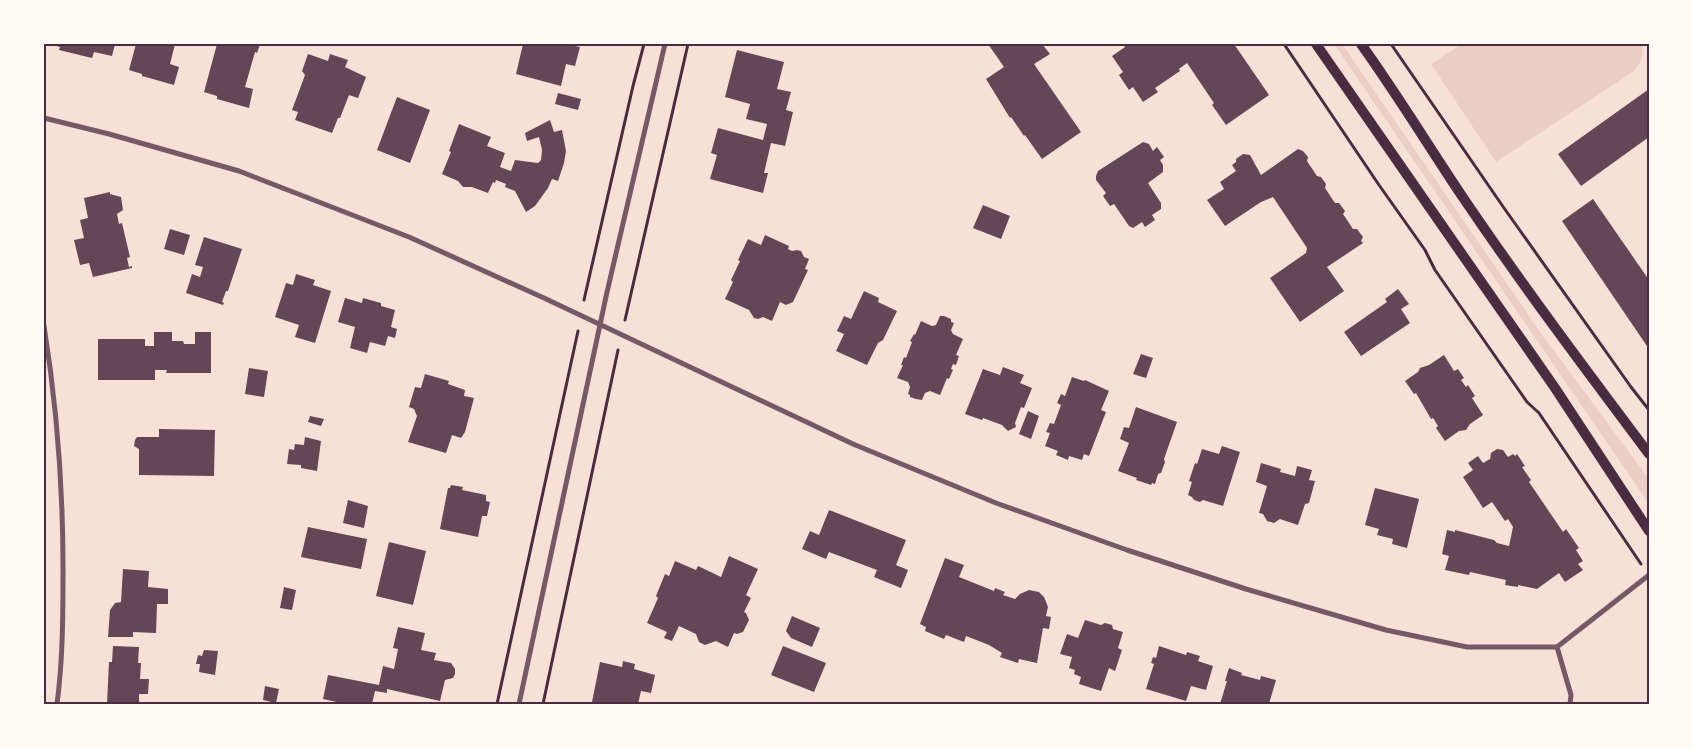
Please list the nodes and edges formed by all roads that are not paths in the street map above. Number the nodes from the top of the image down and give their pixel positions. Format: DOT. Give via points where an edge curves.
graph roads {
  1 [pos="666,44"];
  2 [pos="1316,44"];
  3 [pos="1361,44"];
  4 [pos="44,118"];
  5 [pos="600,325"];
  6 [pos="44,326"];
  7 [pos="1649,454"];
  8 [pos="1649,531"];
  9 [pos="1649,575"];
  10 [pos="1557,648"];
  11 [pos="57,704"];
  12 [pos="519,704"];
  13 [pos="1570,704"];
  1 -- 5 [label="street"];
  2 -- 8 [label="main road" via="1555,388"];
  3 -- 7 [label="main road" via="1470,207"];
  4 -- 5 [label="street" via="239,171 409,237"];
  5 -- 10 [label="street" via="853,444 996,503 1127,550 1386,630 1467,647"];
  5 -- 12 [label="street"];
  6 -- 11 [label="street" via="60,452 63,527 63,614"];
  9 -- 10 [label="street"];
  10 -- 13 [label="street"];
}
